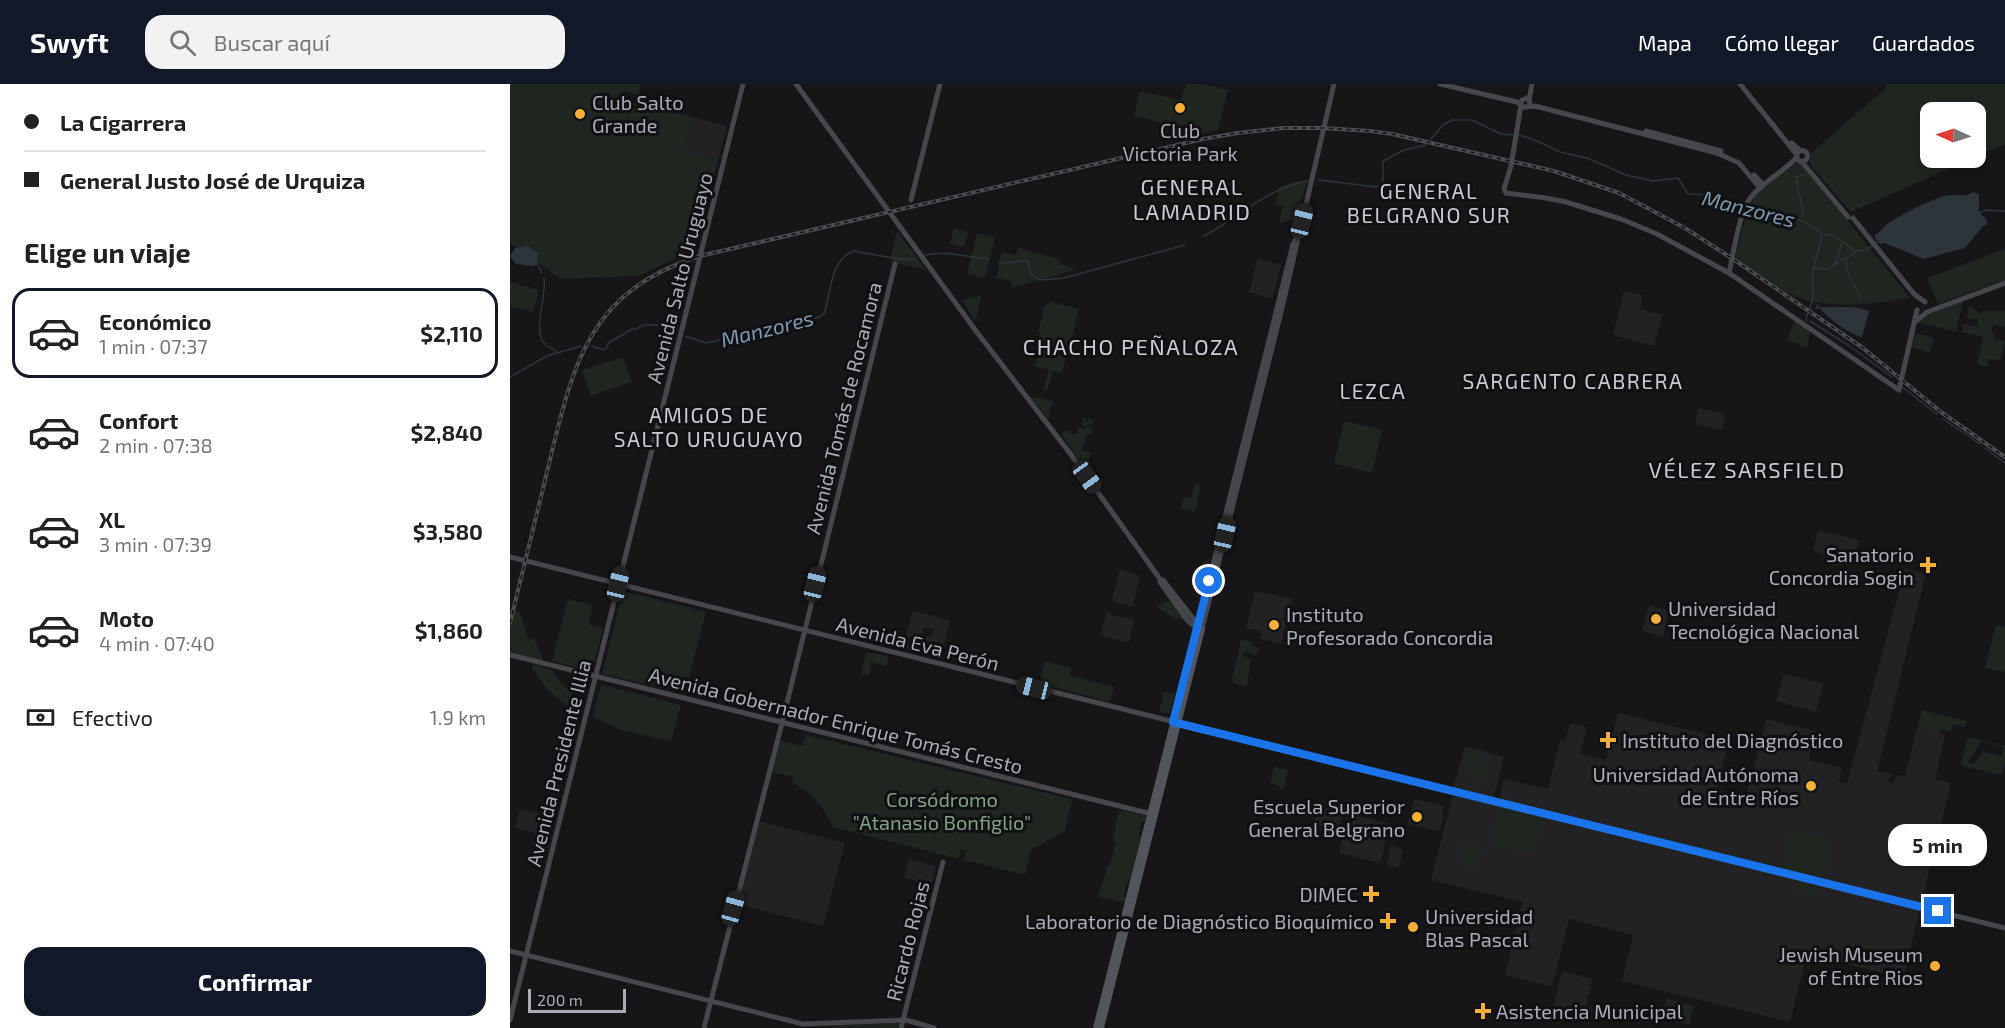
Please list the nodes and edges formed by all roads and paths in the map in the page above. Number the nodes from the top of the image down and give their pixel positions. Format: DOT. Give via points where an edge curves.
graph roads {
  1 [pos="743,84"];
  2 [pos="796,84"];
  3 [pos="940,84"];
  4 [pos="1334,84"];
  5 [pos="1440,84"];
  6 [pos="1456,84"];
  7 [pos="1530,84"];
  8 [pos="1742,84"];
  9 [pos="1526,103"];
  10 [pos="1800,156"];
  11 [pos="1761,187"];
  12 [pos="910,200"];
  13 [pos="1883,258"];
  14 [pos="895,264"];
  15 [pos="1730,271"];
  16 [pos="2005,283"];
  17 [pos="1926,303"];
  18 [pos="1942,306"];
  19 [pos="1917,309"];
  20 [pos="1926,313"];
  21 [pos="1916,321"];
  22 [pos="510,557"];
  23 [pos="618,584"];
  24 [pos="1199,628"];
  25 [pos="805,630"];
  26 [pos="510,655"];
  27 [pos="595,676"];
  28 [pos="782,723"];
  29 [pos="1176,723"];
  30 [pos="1152,814"];
  31 [pos="943,862"];
  32 [pos="2005,928"];
  33 [pos="510,951"];
  34 [pos="526,955"];
  35 [pos="710,1001"];
  36 [pos="510,1020"];
  37 [pos="902,1020"];
  38 [pos="704,1028"];
  39 [pos="901,1028"];
  40 [pos="934,1028"];
  41 [pos="1096,1028"];
  42 [pos="1101,1028"];
  1 -- 23 [label="main road, Avenida Salto Uruguayo"];
  2 -- 24 [label="main road" via="1069,452 1188,621"];
  3 -- 12 [label="main road"];
  4 -- 24 [label="main road"];
  5 -- 9 [label="main road"];
  6 -- 9 [label="main road"];
  7 -- 9 [label="main road"];
  8 -- 10 [label="main road"];
  9 -- 11 [label="main road" via="1717,153 1738,163"];
  9 -- 15 [label="main road" via="1506,191 1566,202 1629,222"];
  10 -- 11 [label="main road"];
  10 -- 13 [label="main road"];
  11 -- 15 [label="main road" via="1746,203"];
  13 -- 17 [label="main road"];
  13 -- 19 [label="main road"];
  14 -- 25 [label="main road, Avenida Tomás de Rocamora"];
  15 -- 21 [label="main road" via="1899,388"];
  16 -- 18 [label="main road"];
  17 -- 18 [label="main road"];
  17 -- 19 [label="main road" via="1920,303"];
  17 -- 20 [label="main road"];
  18 -- 20 [label="main road"];
  19 -- 20 [label="main road"];
  19 -- 21 [label="main road"];
  20 -- 21 [label="main road"];
  22 -- 23 [label="main road, Avenida Eva Perón"];
  23 -- 25 [label="main road, Avenida Eva Perón"];
  23 -- 27 [label="main road, Avenida Presidente Illia"];
  24 -- 29 [label="main road"];
  25 -- 28 [label="main road, Avenida Tomás de Rocamora"];
  25 -- 29 [label="main road, Avenida Eva Perón"];
  26 -- 27 [label="main road, Avenida Gobernador Enrique Tomás Cresto"];
  27 -- 28 [label="main road, Avenida Gobernador Enrique Tomás Cresto"];
  27 -- 34 [label="main road, Avenida Presidente Illia"];
  28 -- 30 [label="main road, Avenida Gobernador Enrique Tomás Cresto"];
  28 -- 35 [label="main road, Avenida Tomás de Rocamora"];
  29 -- 30 [label="main road"];
  29 -- 32 [label="main road, Avenida Eva Perón"];
  30 -- 41 [label="main road"];
  30 -- 42 [label="main road"];
  31 -- 37 [label="main road, Ricardo Rojas"];
  33 -- 34 [label="main road"];
  34 -- 35 [label="main road"];
  34 -- 36 [label="main road, Avenida Presidente Illia"];
  35 -- 37 [label="main road" via="803,1024"];
  35 -- 38 [label="main road, Avenida Tomás de Rocamora"];
  37 -- 39 [label="main road, Ricardo Rojas"];
  37 -- 40 [label="main road"];
}
